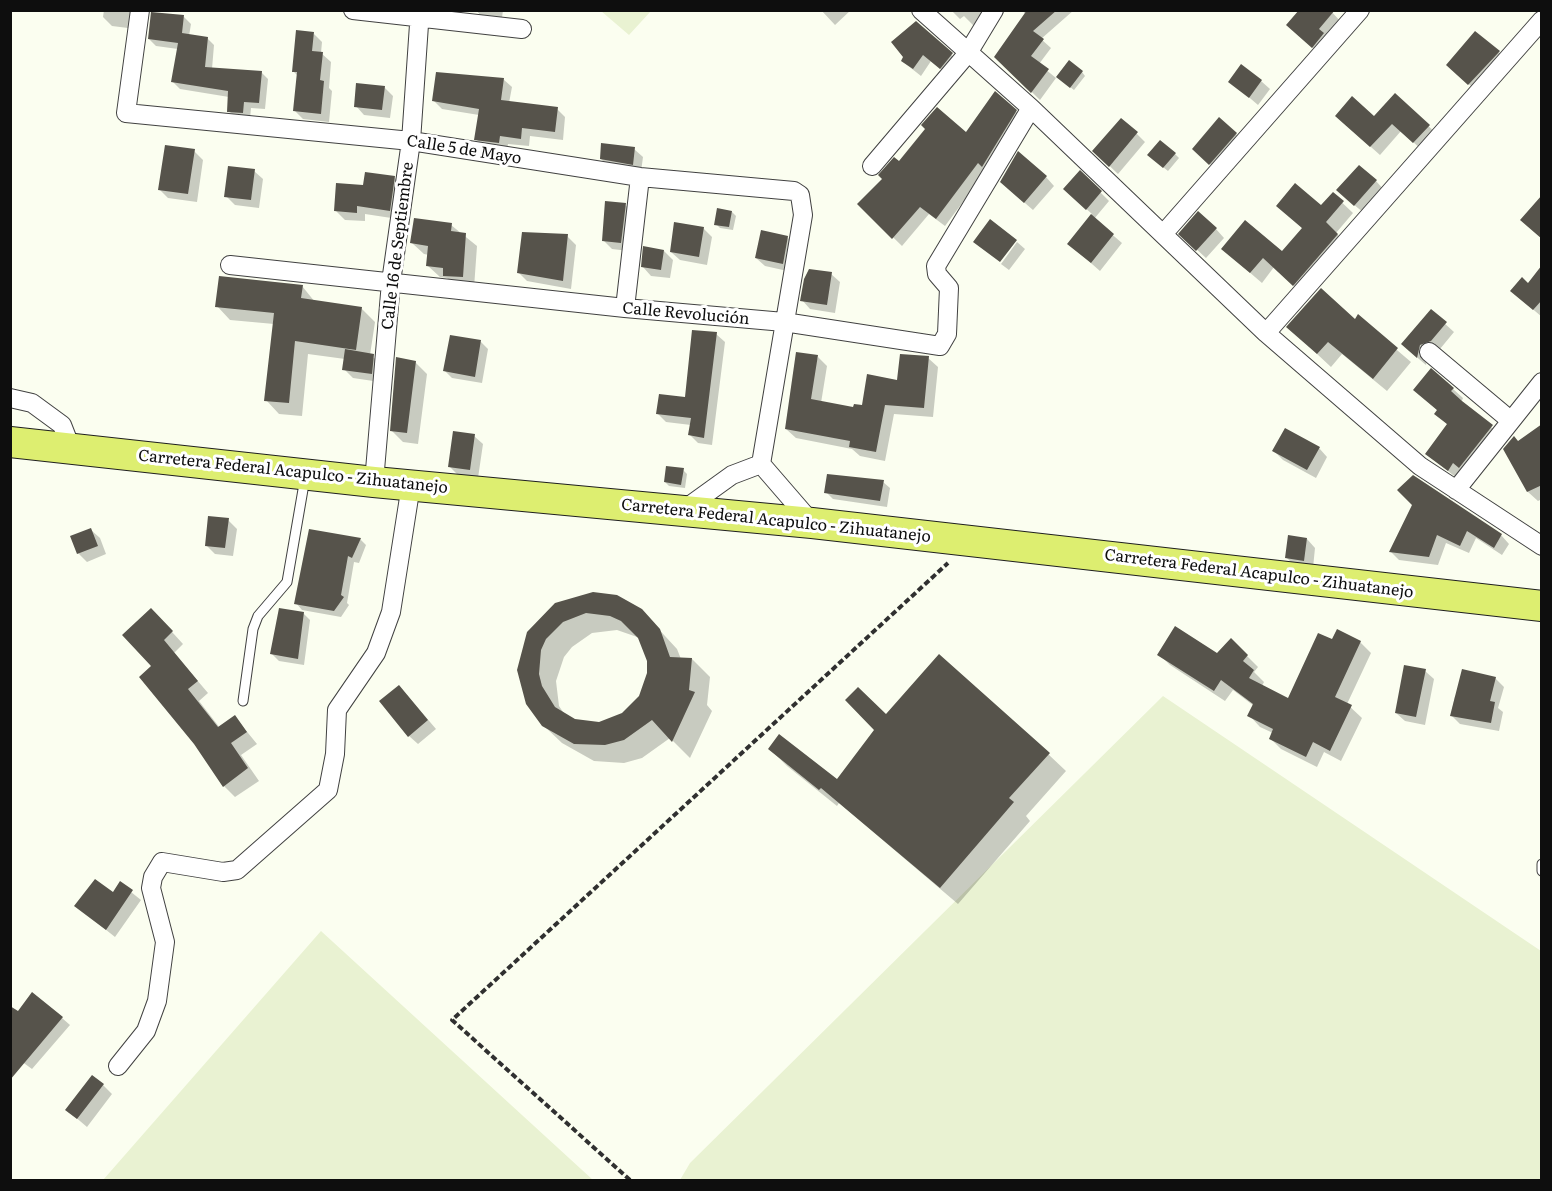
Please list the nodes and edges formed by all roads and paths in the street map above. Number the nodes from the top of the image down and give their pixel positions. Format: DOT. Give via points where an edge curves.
graph roads {
  1 [pos="140,10"];
  2 [pos="353,10"];
  3 [pos="921,10"];
  4 [pos="994,10"];
  5 [pos="1360,10"];
  6 [pos="419,15"];
  7 [pos="1542,20"];
  8 [pos="522,29"];
  9 [pos="968,53"];
  10 [pos="1031,108"];
  11 [pos="411,141"];
  12 [pos="872,166"];
  13 [pos="640,177"];
  14 [pos="1164,233"];
  15 [pos="230,265"];
  16 [pos="391,282"];
  17 [pos="625,308"];
  18 [pos="784,322"];
  19 [pos="1266,333"];
  20 [pos="1429,352"];
  21 [pos="1542,382"];
  22 [pos="10,398"];
  23 [pos="1510,420"];
  24 [pos="10,442"];
  25 [pos="71,448"];
  26 [pos="761,464"];
  27 [pos="306,474"];
  28 [pos="374,482"];
  29 [pos="411,485"];
  30 [pos="1456,490"];
  31 [pos="682,511"];
  32 [pos="812,522"];
  33 [pos="971,541"];
  34 [pos="1542,546"];
  35 [pos="1542,606"];
  36 [pos="243,701"];
  37 [pos="1542,864"];
  38 [pos="1542,871"];
  39 [pos="118,1066"];
  40 [pos="630,1180"];
  1 -- 11 [label="street, Calle 5 de Mayo" via="126,113"];
  2 -- 6 [label="street"];
  3 -- 9 [label="street"];
  4 -- 9 [label="street"];
  5 -- 14 [label="street"];
  6 -- 8 [label="street"];
  6 -- 11 [label="street, Calle 16 de Septiembre"];
  7 -- 19 [label="street"];
  9 -- 10 [label="street"];
  9 -- 12 [label="street"];
  10 -- 14 [label="street"];
  10 -- 18 [label="street, Calle Revolución" via="936,266 937,274 949,288 950,307 947,334 940,346"];
  11 -- 13 [label="street, Calle 5 de Mayo"];
  11 -- 16 [label="street, Calle 16 de Septiembre"];
  13 -- 17 [label="street"];
  13 -- 18 [label="street, Calle 5 de Mayo" via="794,191 800,195 803,215"];
  14 -- 19 [label="street"];
  15 -- 16 [label="street, Calle Revolución"];
  16 -- 17 [label="street, Calle Revolución"];
  16 -- 28 [label="street, Calle 16 de Septiembre"];
  17 -- 18 [label="street, Calle Revolución"];
  18 -- 26 [label="street"];
  19 -- 30 [label="street" via="1420,466"];
  20 -- 23 [label="street"];
  21 -- 23 [label="street"];
  22 -- 25 [label="street" via="32,403 62,425"];
  23 -- 30 [label="street"];
  24 -- 25 [label="main road, Carretera Federal Acapulco - Zihuatanejo"];
  25 -- 27 [label="main road, Carretera Federal Acapulco - Zihuatanejo"];
  26 -- 31 [label="street" via="732,475"];
  26 -- 32 [label="street"];
  27 -- 28 [label="main road, Carretera Federal Acapulco - Zihuatanejo"];
  27 -- 36 [label="lane" via="287,582 258,616 253,629"];
  28 -- 29 [label="main road, Carretera Federal Acapulco - Zihuatanejo"];
  29 -- 31 [label="main road, Carretera Federal Acapulco - Zihuatanejo"];
  29 -- 39 [label="street" via="391,612 376,653 337,710 328,790 237,870 223,872 162,862 151,888 165,942 157,1001 146,1031"];
  30 -- 34 [label="street"];
  31 -- 32 [label="main road, Carretera Federal Acapulco - Zihuatanejo"];
  32 -- 33 [label="main road, Carretera Federal Acapulco - Zihuatanejo"];
  33 -- 35 [label="main road, Carretera Federal Acapulco - Zihuatanejo"];
  33 -- 40 [label="path" via="452,1020"];
  37 -- 38 [label="lane"];
}
